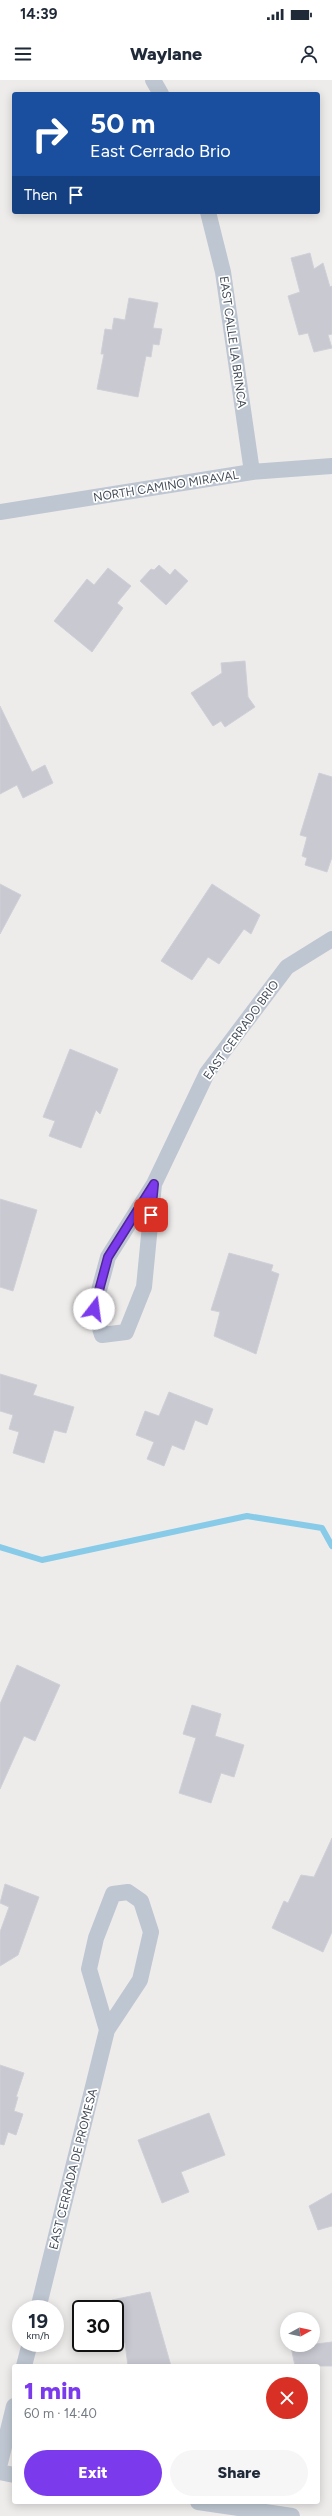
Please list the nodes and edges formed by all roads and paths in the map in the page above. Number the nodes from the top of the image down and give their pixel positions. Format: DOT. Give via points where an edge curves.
graph roads {
  1 [pos="153,80"];
  2 [pos="160,92"];
  3 [pos="209,214"];
  4 [pos="332,466"];
  5 [pos="252,472"];
  6 [pos="0,512"];
  7 [pos="332,939"];
  8 [pos="154,1184"];
  9 [pos="107,2030"];
  10 [pos="40,2300"];
  11 [pos="28,2352"];
  12 [pos="25,2364"];
  13 [pos="12,2414"];
  14 [pos="0,2463"];
  15 [pos="0,2472"];
  16 [pos="12,2474"];
  17 [pos="211,2504"];
  18 [pos="292,2516"];
  1 -- 2 [label="street"];
  3 -- 5 [label="street, EAST CALLE LA BRINCA" via="224,272"];
  4 -- 5 [label="street, NORTH CAMINO MIRAVAL"];
  5 -- 6 [label="street, NORTH CAMINO MIRAVAL"];
  7 -- 8 [label="street, EAST CERRADO BRIO" via="287,967 207,1073"];
  8 -- 8 [label="street, EAST CERRADO BRIO" via="144,1286 126,1332 102,1335 94,1309 108,1257"];
  9 -- 9 [label="street, EAST CERRADA DE PROMESA" via="140,1980 151,1932 141,1901 128,1892 113,1894 96,1938 89,1969"];
  9 -- 10 [label="street, EAST CERRADA DE PROMESA"];
  11 -- 12 [label="street"];
  13 -- 14 [label="street"];
  15 -- 16 [label="street"];
  17 -- 18 [label="street"];
}
